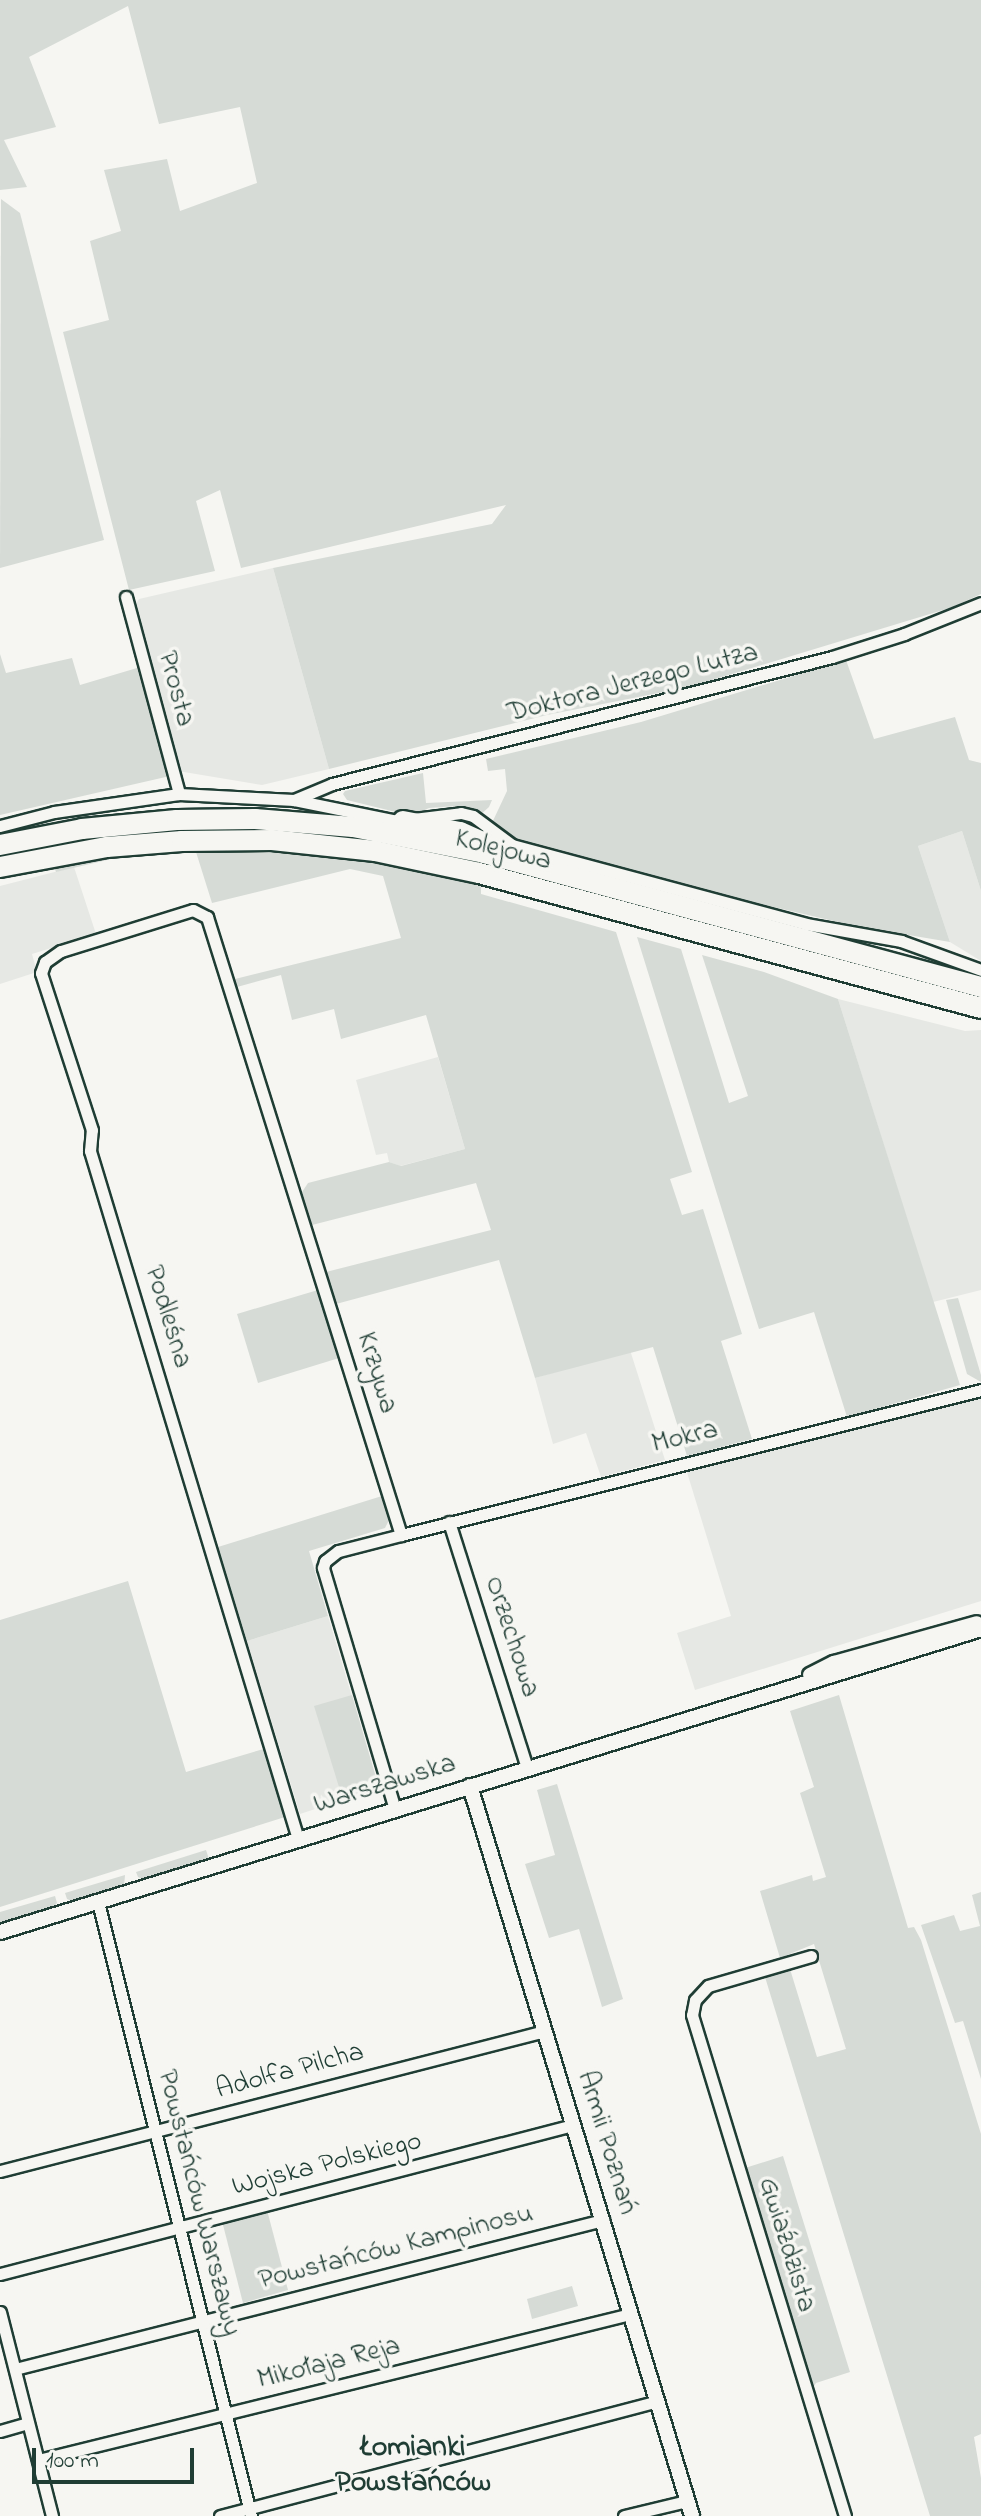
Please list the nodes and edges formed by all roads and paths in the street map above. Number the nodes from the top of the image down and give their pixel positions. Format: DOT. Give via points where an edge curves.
graph roads {
  1 [pos="126,597"];
  2 [pos="981,603"];
  3 [pos="179,794"];
  4 [pos="294,800"];
  5 [pos="403,821"];
  6 [pos="0,826"];
  7 [pos="0,845"];
  8 [pos="511,852"];
  9 [pos="0,867"];
  10 [pos="193,910"];
  11 [pos="981,970"];
  12 [pos="981,987"];
  13 [pos="981,1008"];
  14 [pos="981,1390"];
  15 [pos="449,1522"];
  16 [pos="401,1535"];
  17 [pos="981,1622"];
  18 [pos="981,1629"];
  19 [pos="947,1636"];
  20 [pos="527,1768"];
  21 [pos="470,1786"];
  22 [pos="395,1809"];
  23 [pos="298,1839"];
  24 [pos="98,1902"];
  25 [pos="0,1932"];
  26 [pos="811,1956"];
  27 [pos="545,2031"];
  28 [pos="573,2125"];
  29 [pos="156,2132"];
  30 [pos="0,2171"];
  31 [pos="603,2220"];
  32 [pos="180,2227"];
  33 [pos="0,2274"];
  34 [pos="0,2312"];
  35 [pos="630,2314"];
  36 [pos="203,2322"];
  37 [pos="15,2369"];
  38 [pos="657,2401"];
  39 [pos="225,2414"];
  40 [pos="28,2423"];
  41 [pos="0,2431"];
  42 [pos="38,2460"];
  43 [pos="687,2501"];
  44 [pos="250,2512"];
  45 [pos="52,2516"];
  46 [pos="220,2516"];
  47 [pos="624,2516"];
  48 [pos="692,2516"];
  49 [pos="845,2516"];
  1 -- 3 [label="street, Prosta"];
  2 -- 4 [label="street, Doktora Jerzego Lutza" via="832,657 332,784"];
  3 -- 4 [label="street"];
  3 -- 6 [label="street" via="54,812"];
  4 -- 5 [label="street"];
  5 -- 8 [label="highway" via="478,838"];
  7 -- 8 [label="highway, Kolejowa" via="120,825 246,819 378,831"];
  8 -- 11 [label="street" via="806,924 901,941"];
  8 -- 12 [label="highway, Kolejowa"];
  9 -- 13 [label="highway, Kolejowa" via="107,847 187,841 272,840 375,851 479,873"];
  10 -- 16 [label="street, Krzywa" via="207,917"];
  10 -- 23 [label="street, Podleśna" via="61,951 45,962 41,973 92,1130 90,1151"];
  14 -- 15 [label="street, Mokra"];
  15 -- 16 [label="street, Mokra"];
  15 -- 20 [label="street, Orzechowa"];
  16 -- 22 [label="street" via="338,1551 323,1568"];
  17 -- 19 [label="street, Warszawska"];
  18 -- 19 [label="street, Warszawska"];
  19 -- 20 [label="street, Warszawska" via="834,1663 785,1687"];
  20 -- 21 [label="street, Warszawska"];
  21 -- 22 [label="street, Warszawska"];
  21 -- 27 [label="street, Armii Poznań"];
  22 -- 23 [label="street, Warszawska"];
  23 -- 24 [label="street, Warszawska"];
  24 -- 25 [label="street, Warszawska"];
  24 -- 29 [label="street, Powstańców Warszawy"];
  26 -- 49 [label="street, Gwiaździsta" via="703,1989 692,2015"];
  27 -- 28 [label="street, Armii Poznań"];
  27 -- 29 [label="street, Adolfa Pilcha"];
  28 -- 31 [label="street, Armii Poznań"];
  28 -- 32 [label="street, Wojska Polskiego"];
  29 -- 30 [label="street, Adolfa Pilcha"];
  29 -- 32 [label="street, Powstańców Warszawy"];
  31 -- 35 [label="street, Armii Poznań"];
  31 -- 36 [label="street, Powstańców Kampinosu"];
  32 -- 33 [label="street, Wojska Polskiego"];
  32 -- 36 [label="street, Powstańców Warszawy"];
  34 -- 37 [label="street"];
  35 -- 38 [label="street, Armii Poznań"];
  35 -- 39 [label="street, Mikołaja Reja"];
  36 -- 37 [label="street, Powstańców Kampinosu"];
  36 -- 39 [label="street, Powstańców Warszawy"];
  37 -- 40 [label="street"];
  38 -- 43 [label="street, Armii Poznań"];
  38 -- 44 [label="street"];
  39 -- 42 [label="street, Mikołaja Reja"];
  39 -- 44 [label="street, Powstańców Warszawy"];
  40 -- 41 [label="street"];
  40 -- 42 [label="street"];
  42 -- 45 [label="street"];
  43 -- 47 [label="street"];
  43 -- 48 [label="street, Armii Poznań"];
  44 -- 46 [label="street"];
}
